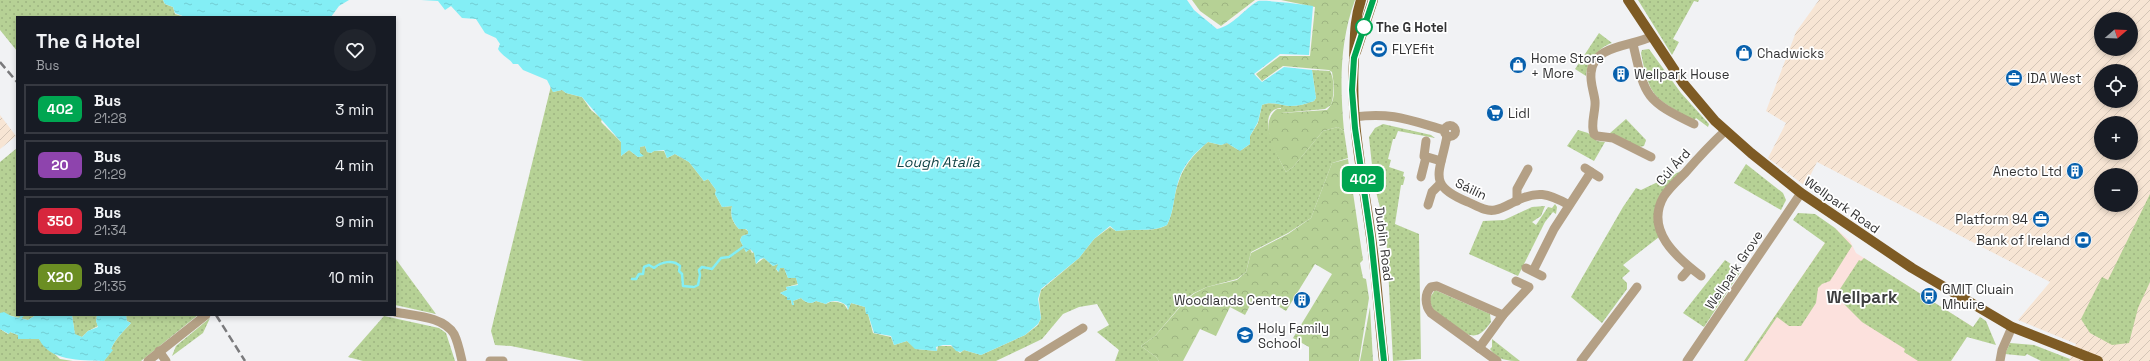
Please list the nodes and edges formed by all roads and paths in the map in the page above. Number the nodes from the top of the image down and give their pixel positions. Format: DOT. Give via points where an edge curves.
graph roads {
  1 [pos="1362,0"];
  2 [pos="1373,0"];
  3 [pos="1628,0"];
  4 [pos="1652,36"];
  5 [pos="1633,44"];
  6 [pos="1354,58"];
  7 [pos="1354,117"];
  8 [pos="1694,124"];
  9 [pos="1725,131"];
  10 [pos="1426,141"];
  11 [pos="1426,157"];
  12 [pos="1651,157"];
  13 [pos="1441,161"];
  14 [pos="1528,169"];
  15 [pos="1592,173"];
  16 [pos="1421,177"];
  17 [pos="1440,184"];
  18 [pos="1801,193"];
  19 [pos="1517,201"];
  20 [pos="1428,205"];
  21 [pos="1569,205"];
  22 [pos="1690,268"];
  23 [pos="1542,276"];
  24 [pos="1701,276"];
  25 [pos="1682,277"];
  26 [pos="1516,281"];
  27 [pos="1637,287"];
  28 [pos="396,312"];
  29 [pos="1502,315"];
  30 [pos="205,316"];
  31 [pos="2012,327"];
  32 [pos="1083,328"];
  33 [pos="1479,348"];
  34 [pos="159,351"];
  35 [pos="148,361"];
  36 [pos="166,361"];
  37 [pos="462,361"];
  38 [pos="490,361"];
  39 [pos="503,361"];
  40 [pos="1029,361"];
  41 [pos="1384,361"];
  42 [pos="1497,361"];
  43 [pos="1580,361"];
  44 [pos="1687,361"];
  45 [pos="2000,361"];
  46 [pos="2098,361"];
  1 -- 6 [label="main road, Dublin Road" via="1354,29"];
  2 -- 6 [label="main road, Dublin Road"];
  3 -- 4 [label="main road, Wellpark Road"];
  4 -- 5 [label="street"];
  4 -- 9 [label="main road, Wellpark Road" via="1683,83"];
  5 -- 8 [label="street" via="1646,92 1658,104"];
  5 -- 12 [label="street" via="1609,49 1592,68 1595,106 1592,129 1598,136 1612,138"];
  6 -- 7 [label="main road, Dublin Road"];
  7 -- 13 [label="street, Sáilín" via="1394,115 1446,133"];
  7 -- 41 [label="main road, Dublin Road" via="1371,238"];
  9 -- 18 [label="main road, Wellpark Road"];
  9 -- 22 [label="street, Cúl Árd" via="1669,190 1660,207 1659,221 1664,241"];
  10 -- 11 [label="street" via="1423,155"];
  11 -- 13 [label="street"];
  11 -- 16 [label="street"];
  13 -- 17 [label="street, Sáilín"];
  14 -- 19 [label="street" via="1517,189"];
  15 -- 21 [label="street"];
  17 -- 19 [label="street, Sáilín" via="1452,196 1490,211"];
  17 -- 20 [label="street, Sáilín" via="1432,192"];
  18 -- 31 [label="main road, Wellpark Road" via="1918,272"];
  18 -- 44 [label="street, Wellpark Grove"];
  19 -- 21 [label="street, Sáilín" via="1536,194 1546,194"];
  21 -- 23 [label="street" via="1529,270"];
  22 -- 24 [label="street, Cúl Árd"];
  22 -- 25 [label="street"];
  26 -- 29 [label="street" via="1529,287"];
  27 -- 43 [label="street"];
  28 -- 37 [label="street" via="447,326 455,337"];
  29 -- 33 [label="street"];
  29 -- 33 [label="street" via="1437,286 1428,289 1426,303 1429,311"];
  30 -- 34 [label="street"];
  31 -- 45 [label="street"];
  31 -- 46 [label="main road, Wellpark Road"];
  32 -- 40 [label="street"];
  33 -- 42 [label="street"];
  34 -- 35 [label="street"];
  34 -- 36 [label="street"];
  38 -- 39 [label="street"];
}
